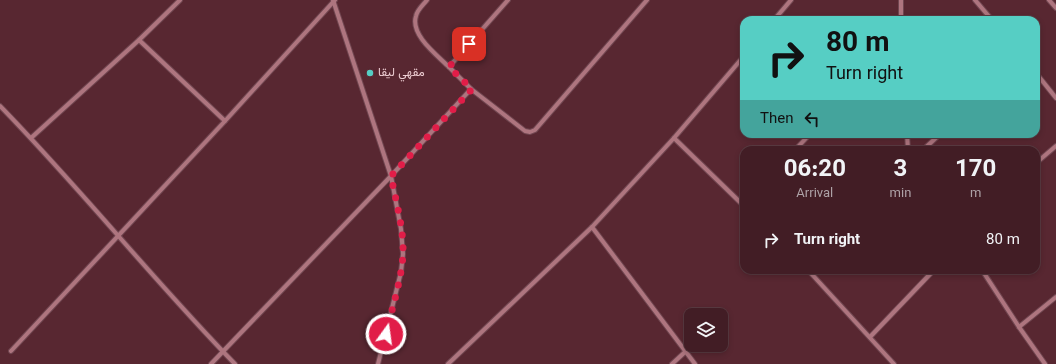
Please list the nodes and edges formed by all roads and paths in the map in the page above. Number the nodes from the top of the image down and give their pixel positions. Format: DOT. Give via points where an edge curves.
graph roads {
  1 [pos="180,0"];
  2 [pos="334,0"];
  3 [pos="427,0"];
  4 [pos="508,0"];
  5 [pos="647,0"];
  6 [pos="791,0"];
  7 [pos="901,0"];
  8 [pos="975,0"];
  9 [pos="1049,0"];
  10 [pos="1056,8"];
  11 [pos="777,16"];
  12 [pos="901,16"];
  13 [pos="989,16"];
  14 [pos="138,40"];
  15 [pos="740,61"];
  16 [pos="449,67"];
  17 [pos="1040,78"];
  18 [pos="472,89"];
  19 [pos="1056,98"];
  20 [pos="0,106"];
  21 [pos="225,121"];
  22 [pos="31,138"];
  23 [pos="674,138"];
  24 [pos="806,138"];
  25 [pos="936,138"];
  26 [pos="799,146"];
  27 [pos="927,146"];
  28 [pos="1056,146"];
  29 [pos="1040,160"];
  30 [pos="391,176"];
  31 [pos="740,202"];
  32 [pos="592,227"];
  33 [pos="118,236"];
  34 [pos="814,274"];
  35 [pos="930,274"];
  36 [pos="985,274"];
  37 [pos="1056,297"];
  38 [pos="1019,327"];
  39 [pos="870,337"];
  40 [pos="11,351"];
  41 [pos="684,351"];
  42 [pos="223,352"];
  43 [pos="685,352"];
  44 [pos="211,364"];
  45 [pos="235,364"];
  46 [pos="378,364"];
  47 [pos="448,364"];
  48 [pos="672,364"];
  49 [pos="695,364"];
  50 [pos="894,364"];
  51 [pos="1044,364"];
  1 -- 14 [label="street"];
  2 -- 21 [label="street"];
  2 -- 30 [label="street"];
  3 -- 16 [label="street" via="416,16 415,24 422,39"];
  4 -- 16 [label="street"];
  5 -- 18 [label="street" via="535,130 525,131"];
  6 -- 11 [label="street"];
  7 -- 12 [label="street"];
  8 -- 13 [label="street"];
  9 -- 10 [label="street"];
  14 -- 21 [label="street"];
  14 -- 22 [label="street"];
  15 -- 23 [label="street"];
  16 -- 18 [label="street"];
  17 -- 19 [label="street"];
  18 -- 30 [label="street"];
  20 -- 22 [label="street"];
  21 -- 33 [label="street"];
  22 -- 33 [label="street"];
  23 -- 31 [label="street"];
  23 -- 32 [label="street"];
  24 -- 26 [label="street"];
  25 -- 27 [label="street"];
  28 -- 29 [label="street"];
  30 -- 42 [label="street"];
  30 -- 46 [label="street" via="403,254 401,272"];
  32 -- 41 [label="street"];
  32 -- 47 [label="street"];
  33 -- 40 [label="street"];
  33 -- 42 [label="street"];
  34 -- 39 [label="street"];
  35 -- 39 [label="street"];
  36 -- 38 [label="street"];
  37 -- 38 [label="street"];
  38 -- 51 [label="street"];
  39 -- 50 [label="street"];
  42 -- 44 [label="street"];
  42 -- 45 [label="street"];
  43 -- 48 [label="street"];
  43 -- 49 [label="street"];
}
